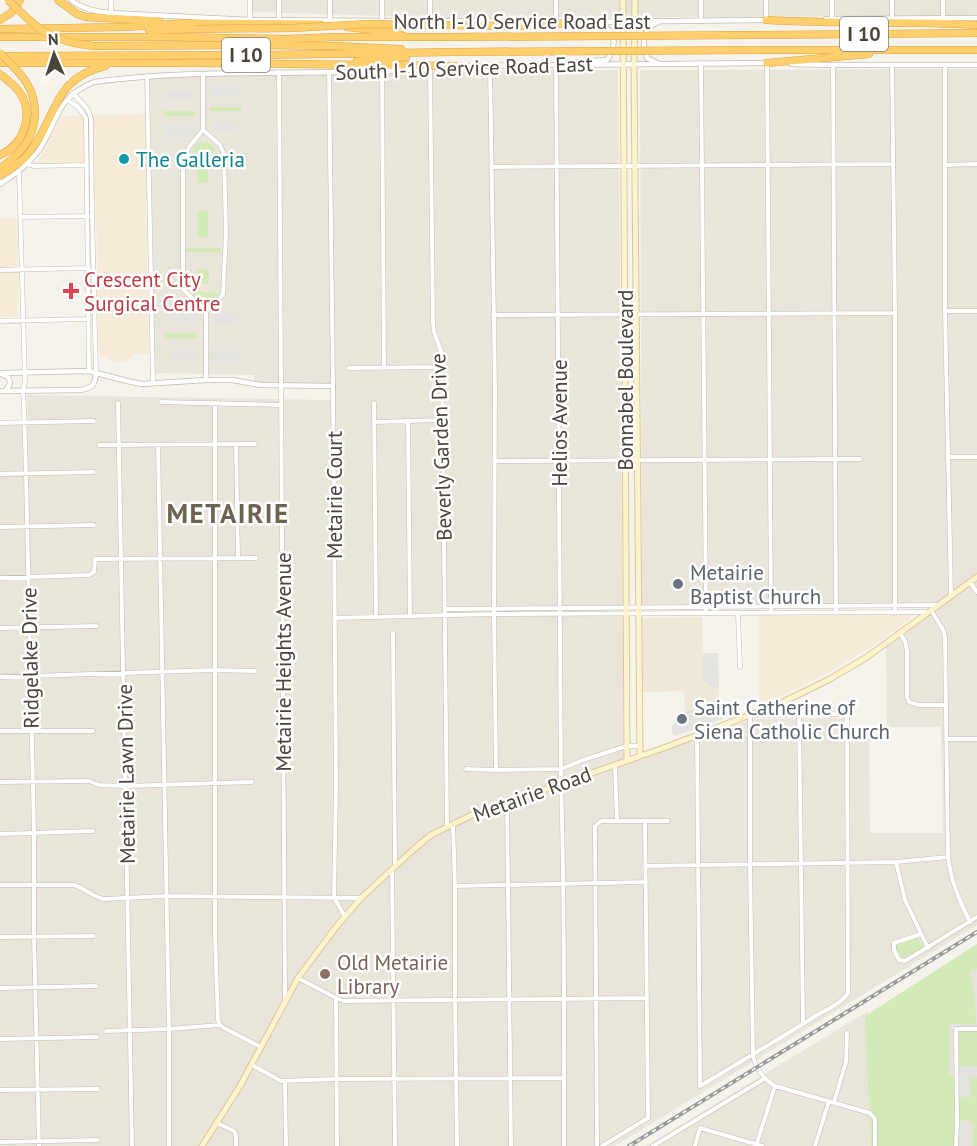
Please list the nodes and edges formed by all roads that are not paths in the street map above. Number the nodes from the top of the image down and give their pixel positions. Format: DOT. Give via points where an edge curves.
graph roads {
  1 [pos="8,0"];
  2 [pos="20,0"];
  3 [pos="58,0"];
  4 [pos="64,0"];
  5 [pos="71,0"];
  6 [pos="111,0"];
  7 [pos="250,0"];
  8 [pos="279,0"];
  9 [pos="330,0"];
  10 [pos="382,0"];
  11 [pos="430,0"];
  12 [pos="556,0"];
  13 [pos="623,0"];
  14 [pos="635,0"];
  15 [pos="701,0"];
  16 [pos="766,0"];
  17 [pos="832,0"];
  18 [pos="892,0"];
  19 [pos="943,0"];
  20 [pos="109,16"];
  21 [pos="943,18"];
  22 [pos="977,18"];
  23 [pos="832,19"];
  24 [pos="892,19"];
  25 [pos="0,20"];
  26 [pos="250,20"];
  27 [pos="279,20"];
  28 [pos="330,20"];
  29 [pos="382,20"];
  30 [pos="430,20"];
  31 [pos="766,20"];
  32 [pos="660,21"];
  33 [pos="701,21"];
  34 [pos="556,22"];
  35 [pos="591,22"];
  36 [pos="600,22"];
  37 [pos="623,22"];
  38 [pos="635,22"];
  39 [pos="186,23"];
  40 [pos="977,25"];
  41 [pos="0,29"];
  42 [pos="977,33"];
  43 [pos="84,36"];
  44 [pos="0,37"];
  45 [pos="409,38"];
  46 [pos="921,50"];
  47 [pos="977,50"];
  48 [pos="454,52"];
  49 [pos="0,54"];
  50 [pos="0,63"];
  51 [pos="701,63"];
  52 [pos="767,63"];
  53 [pos="123,64"];
  54 [pos="295,64"];
  55 [pos="556,64"];
  56 [pos="623,64"];
  57 [pos="634,64"];
  58 [pos="660,64"];
  59 [pos="490,65"];
  60 [pos="832,65"];
  61 [pos="892,65"];
  62 [pos="977,65"];
  63 [pos="455,66"];
  64 [pos="945,66"];
  65 [pos="430,68"];
  66 [pos="382,71"];
  67 [pos="279,72"];
  68 [pos="329,72"];
  69 [pos="203,73"];
  70 [pos="0,74"];
  71 [pos="147,77"];
  72 [pos="73,93"];
  73 [pos="67,100"];
  74 [pos="203,130"];
  75 [pos="0,155"];
  76 [pos="27,164"];
  77 [pos="833,164"];
  78 [pos="892,164"];
  79 [pos="977,164"];
  80 [pos="88,165"];
  81 [pos="767,165"];
  82 [pos="946,165"];
  83 [pos="624,166"];
  84 [pos="635,166"];
  85 [pos="702,166"];
  86 [pos="490,167"];
  87 [pos="557,167"];
  88 [pos="0,169"];
  89 [pos="19,171"];
  90 [pos="0,176"];
  91 [pos="0,184"];
  92 [pos="89,216"];
  93 [pos="21,217"];
  94 [pos="90,268"];
  95 [pos="22,269"];
  96 [pos="0,270"];
  97 [pos="206,307"];
  98 [pos="945,311"];
  99 [pos="977,311"];
  100 [pos="768,313"];
  101 [pos="834,313"];
  102 [pos="895,313"];
  103 [pos="558,314"];
  104 [pos="625,314"];
  105 [pos="636,314"];
  106 [pos="704,314"];
  107 [pos="493,315"];
  108 [pos="88,319"];
  109 [pos="94,319"];
  110 [pos="24,320"];
  111 [pos="0,321"];
  112 [pos="442,367"];
  113 [pos="349,368"];
  114 [pos="384,368"];
  115 [pos="89,371"];
  116 [pos="96,372"];
  117 [pos="25,373"];
  118 [pos="0,374"];
  119 [pos="206,380"];
  120 [pos="153,383"];
  121 [pos="281,385"];
  122 [pos="333,387"];
  123 [pos="2,391"];
  124 [pos="22,391"];
  125 [pos="160,402"];
  126 [pos="118,403"];
  127 [pos="215,403"];
  128 [pos="375,404"];
  129 [pos="281,405"];
  130 [pos="442,420"];
  131 [pos="94,421"];
  132 [pos="408,421"];
  133 [pos="25,422"];
  134 [pos="374,422"];
  135 [pos="0,423"];
  136 [pos="236,444"];
  137 [pos="255,444"];
  138 [pos="99,445"];
  139 [pos="119,445"];
  140 [pos="158,445"];
  141 [pos="214,445"];
  142 [pos="949,457"];
  143 [pos="977,457"];
  144 [pos="860,459"];
  145 [pos="705,460"];
  146 [pos="770,460"];
  147 [pos="835,460"];
  148 [pos="494,461"];
  149 [pos="559,461"];
  150 [pos="626,461"];
  151 [pos="638,461"];
  152 [pos="94,472"];
  153 [pos="0,474"];
  154 [pos="26,474"];
  155 [pos="94,525"];
  156 [pos="27,526"];
  157 [pos="0,527"];
  158 [pos="160,558"];
  159 [pos="214,558"];
  160 [pos="238,558"];
  161 [pos="256,558"];
  162 [pos="122,559"];
  163 [pos="28,577"];
  164 [pos="977,577"];
  165 [pos="0,578"];
  166 [pos="970,582"];
  167 [pos="977,592"];
  168 [pos="951,595"];
  169 [pos="937,605"];
  170 [pos="771,606"];
  171 [pos="836,606"];
  172 [pos="894,606"];
  173 [pos="626,607"];
  174 [pos="706,607"];
  175 [pos="494,608"];
  176 [pos="559,608"];
  177 [pos="445,609"];
  178 [pos="638,611"];
  179 [pos="929,611"];
  180 [pos="895,612"];
  181 [pos="738,613"];
  182 [pos="771,613"];
  183 [pos="836,613"];
  184 [pos="494,614"];
  185 [pos="559,614"];
  186 [pos="626,614"];
  187 [pos="706,614"];
  188 [pos="410,616"];
  189 [pos="445,616"];
  190 [pos="376,617"];
  191 [pos="334,618"];
  192 [pos="97,626"];
  193 [pos="29,627"];
  194 [pos="0,628"];
  195 [pos="393,633"];
  196 [pos="900,633"];
  197 [pos="740,667"];
  198 [pos="214,670"];
  199 [pos="255,671"];
  200 [pos="162,672"];
  201 [pos="124,673"];
  202 [pos="30,676"];
  203 [pos="0,677"];
  204 [pos="946,705"];
  205 [pos="799,714"];
  206 [pos="750,715"];
  207 [pos="0,731"];
  208 [pos="31,731"];
  209 [pos="93,731"];
  210 [pos="697,735"];
  211 [pos="946,739"];
  212 [pos="977,739"];
  213 [pos="627,746"];
  214 [pos="640,746"];
  215 [pos="640,756"];
  216 [pos="627,760"];
  217 [pos="615,765"];
  218 [pos="466,769"];
  219 [pos="561,769"];
  220 [pos="496,770"];
  221 [pos="0,782"];
  222 [pos="32,782"];
  223 [pos="252,782"];
  224 [pos="215,783"];
  225 [pos="561,783"];
  226 [pos="163,784"];
  227 [pos="126,786"];
  228 [pos="507,801"];
  229 [pos="617,821"];
  230 [pos="645,821"];
  231 [pos="668,821"];
  232 [pos="450,825"];
  233 [pos="93,831"];
  234 [pos="34,833"];
  235 [pos="0,834"];
  236 [pos="948,857"];
  237 [pos="896,862"];
  238 [pos="848,863"];
  239 [pos="750,864"];
  240 [pos="801,864"];
  241 [pos="698,865"];
  242 [pos="645,866"];
  243 [pos="394,867"];
  244 [pos="646,882"];
  245 [pos="564,883"];
  246 [pos="595,883"];
  247 [pos="34,884"];
  248 [pos="509,884"];
  249 [pos="0,885"];
  250 [pos="455,886"];
  251 [pos="166,896"];
  252 [pos="215,896"];
  253 [pos="285,896"];
  254 [pos="334,897"];
  255 [pos="361,898"];
  256 [pos="128,899"];
  257 [pos="345,917"];
  258 [pos="977,917"];
  259 [pos="970,922"];
  260 [pos="921,934"];
  261 [pos="34,936"];
  262 [pos="94,936"];
  263 [pos="0,937"];
  264 [pos="928,948"];
  265 [pos="298,978"];
  266 [pos="96,986"];
  267 [pos="0,988"];
  268 [pos="35,988"];
  269 [pos="597,998"];
  270 [pos="647,998"];
  271 [pos="338,999"];
  272 [pos="455,999"];
  273 [pos="510,999"];
  274 [pos="565,999"];
  275 [pos="285,1000"];
  276 [pos="393,1000"];
  277 [pos="803,1024"];
  278 [pos="220,1025"];
  279 [pos="169,1029"];
  280 [pos="977,1029"];
  281 [pos="106,1030"];
  282 [pos="130,1030"];
  283 [pos="847,1033"];
  284 [pos="97,1037"];
  285 [pos="0,1039"];
  286 [pos="36,1039"];
  287 [pos="261,1047"];
  288 [pos="753,1055"];
  289 [pos="252,1065"];
  290 [pos="564,1078"];
  291 [pos="764,1078"];
  292 [pos="336,1079"];
  293 [pos="511,1079"];
  294 [pos="395,1080"];
  295 [pos="457,1080"];
  296 [pos="285,1081"];
  297 [pos="775,1086"];
  298 [pos="98,1089"];
  299 [pos="0,1090"];
  300 [pos="38,1090"];
  301 [pos="831,1102"];
  302 [pos="697,1119"];
  303 [pos="217,1123"];
  304 [pos="700,1128"];
  305 [pos="98,1140"];
  306 [pos="0,1142"];
  307 [pos="39,1143"];
  308 [pos="757,1145"];
  309 [pos="132,1146"];
  310 [pos="169,1146"];
  311 [pos="202,1146"];
  312 [pos="236,1146"];
  313 [pos="286,1146"];
  314 [pos="338,1146"];
  315 [pos="395,1146"];
  316 [pos="457,1146"];
  317 [pos="511,1146"];
  318 [pos="564,1146"];
  319 [pos="597,1146"];
  320 [pos="602,1146"];
  321 [pos="653,1146"];
  322 [pos="695,1146"];
  323 [pos="762,1146"];
  324 [pos="815,1146"];
  325 [pos="875,1146"];
  326 [pos="956,1146"];
  1 -- 48 [label="highway, bridge" via="43,32 75,44 334,46"];
  2 -- 25 [label="highway"];
  3 -- 20 [label="highway" via="81,16"];
  4 -- 20 [label="highway" via="88,15"];
  5 -- 20 [label="street, North I-10 Service Road East"];
  6 -- 20 [label="street"];
  7 -- 26 [label="street"];
  8 -- 27 [label="street"];
  9 -- 28 [label="street"];
  10 -- 29 [label="street"];
  11 -- 30 [label="street"];
  12 -- 34 [label="street"];
  13 -- 37 [label="main road, Bonnabel Boulevard"];
  14 -- 38 [label="main road, Bonnabel Boulevard"];
  15 -- 33 [label="street"];
  16 -- 31 [label="street"];
  17 -- 23 [label="street"];
  18 -- 24 [label="street"];
  19 -- 21 [label="street"];
  20 -- 26 [label="street, North I-10 Service Road East"];
  20 -- 39 [label="highway"];
  21 -- 22 [label="street, North I-10 Service Road East"];
  21 -- 24 [label="street, North I-10 Service Road East"];
  23 -- 24 [label="street, North I-10 Service Road East"];
  23 -- 31 [label="street, North I-10 Service Road East"];
  26 -- 27 [label="street, North I-10 Service Road East"];
  27 -- 28 [label="street, North I-10 Service Road East"];
  28 -- 29 [label="street, North I-10 Service Road East"];
  29 -- 30 [label="street, North I-10 Service Road East"];
  30 -- 34 [label="street, North I-10 Service Road East"];
  31 -- 33 [label="street, North I-10 Service Road East"];
  31 -- 40 [label="highway"];
  32 -- 33 [label="street, North I-10 Service Road East"];
  32 -- 38 [label="street, North I-10 Service Road East"];
  32 -- 58 [label="street" via="645,31 644,49 647,58"];
  34 -- 35 [label="street, North I-10 Service Road East"];
  35 -- 36 [label="street, North I-10 Service Road East"];
  35 -- 43 [label="highway, bridge" via="518,26 367,24 97,32"];
  36 -- 37 [label="street, North I-10 Service Road East"];
  36 -- 55 [label="street" via="613,34 614,51 607,60"];
  37 -- 38 [label="street, North I-10 Service Road East"];
  37 -- 56 [label="main road, Bonnabel Boulevard"];
  38 -- 57 [label="main road, Bonnabel Boulevard"];
  39 -- 41 [label="highway"];
  39 -- 45 [label="highway" via="318,24 392,32"];
  42 -- 45 [label="highway, I 10, bridge"];
  43 -- 44 [label="highway, I 10"];
  43 -- 45 [label="highway, I 10"];
  46 -- 47 [label="highway, I 10"];
  46 -- 48 [label="highway, I 10, bridge"];
  46 -- 52 [label="highway"];
  48 -- 49 [label="highway, I 10"];
  48 -- 54 [label="highway"];
  49 -- 88 [label="highway, bridge" via="28,83 35,116 29,140"];
  50 -- 53 [label="highway"];
  51 -- 52 [label="street, South I-10 Service Road East"];
  51 -- 58 [label="street, South I-10 Service Road East"];
  51 -- 85 [label="street"];
  52 -- 60 [label="street, South I-10 Service Road East"];
  52 -- 81 [label="street"];
  53 -- 54 [label="highway"];
  53 -- 90 [label="highway" via="93,69 67,86 31,152"];
  54 -- 63 [label="highway"];
  55 -- 56 [label="street, South I-10 Service Road East"];
  55 -- 59 [label="street, South I-10 Service Road East"];
  55 -- 87 [label="street, Helios Avenue"];
  56 -- 57 [label="street, South I-10 Service Road East"];
  56 -- 83 [label="main road, Bonnabel Boulevard"];
  57 -- 58 [label="street, South I-10 Service Road East"];
  57 -- 84 [label="main road, Bonnabel Boulevard"];
  59 -- 63 [label="street, South I-10 Service Road East"];
  59 -- 86 [label="street"];
  60 -- 61 [label="street, South I-10 Service Road East"];
  60 -- 77 [label="street"];
  61 -- 64 [label="street, South I-10 Service Road East"];
  61 -- 78 [label="street"];
  62 -- 64 [label="street, South I-10 Service Road East"];
  63 -- 65 [label="street, South I-10 Service Road East"];
  64 -- 82 [label="street"];
  65 -- 66 [label="street, South I-10 Service Road East"];
  65 -- 112 [label="street, Beverly Garden Drive" via="433,323"];
  66 -- 68 [label="street, South I-10 Service Road East"];
  66 -- 114 [label="street"];
  67 -- 68 [label="street, South I-10 Service Road East"];
  67 -- 69 [label="street, South I-10 Service Road East"];
  67 -- 121 [label="street, Metairie Heights Avenue"];
  68 -- 122 [label="street, Metairie Court"];
  69 -- 71 [label="street, South I-10 Service Road East"];
  69 -- 74 [label="street"];
  70 -- 75 [label="highway" via="19,91 27,117 19,141"];
  71 -- 72 [label="street, South I-10 Service Road East" via="94,82"];
  71 -- 120 [label="street"];
  72 -- 73 [label="street, South I-10 Service Road East"];
  72 -- 80 [label="street" via="90,112"];
  73 -- 76 [label="street, South I-10 Service Road East" via="40,149"];
  73 -- 80 [label="street" via="86,118"];
  74 -- 97 [label="street" via="183,160 182,250 184,290"];
  74 -- 97 [label="street" via="224,154 226,201 224,290 221,298"];
  76 -- 80 [label="street"];
  76 -- 89 [label="street, South I-10 Service Road East"];
  77 -- 78 [label="street"];
  77 -- 81 [label="street"];
  77 -- 101 [label="street"];
  78 -- 102 [label="street"];
  79 -- 82 [label="street"];
  80 -- 92 [label="street"];
  81 -- 85 [label="street"];
  81 -- 100 [label="street"];
  82 -- 98 [label="street"];
  83 -- 84 [label="street"];
  83 -- 87 [label="street"];
  83 -- 104 [label="main road, Bonnabel Boulevard"];
  84 -- 85 [label="street"];
  84 -- 105 [label="main road, Bonnabel Boulevard"];
  85 -- 106 [label="street"];
  86 -- 87 [label="street"];
  86 -- 107 [label="street"];
  87 -- 103 [label="street, Helios Avenue"];
  89 -- 91 [label="street, South I-10 Service Road East"];
  89 -- 93 [label="street, Ridgelake Drive"];
  92 -- 93 [label="street"];
  92 -- 94 [label="street"];
  93 -- 95 [label="street, Ridgelake Drive"];
  94 -- 95 [label="street"];
  94 -- 108 [label="street"];
  94 -- 109 [label="street"];
  95 -- 96 [label="street"];
  95 -- 110 [label="street, Ridgelake Drive"];
  97 -- 119 [label="street"];
  98 -- 99 [label="street"];
  98 -- 142 [label="street"];
  100 -- 101 [label="street"];
  100 -- 106 [label="street"];
  100 -- 146 [label="street"];
  101 -- 102 [label="street"];
  101 -- 147 [label="street"];
  102 -- 172 [label="street"];
  103 -- 104 [label="street"];
  103 -- 107 [label="street"];
  103 -- 149 [label="street, Helios Avenue"];
  104 -- 105 [label="street"];
  104 -- 150 [label="main road, Bonnabel Boulevard"];
  105 -- 106 [label="street"];
  105 -- 151 [label="main road, Bonnabel Boulevard"];
  106 -- 145 [label="street"];
  107 -- 148 [label="street"];
  108 -- 109 [label="street"];
  108 -- 110 [label="street"];
  108 -- 115 [label="street"];
  109 -- 116 [label="street"];
  110 -- 111 [label="street"];
  110 -- 117 [label="street, Ridgelake Drive"];
  112 -- 114 [label="street"];
  112 -- 130 [label="street, Beverly Garden Drive"];
  113 -- 114 [label="street"];
  115 -- 116 [label="street"];
  115 -- 117 [label="street"];
  116 -- 120 [label="street"];
  116 -- 124 [label="street" via="90,388"];
  117 -- 118 [label="street"];
  117 -- 124 [label="street, Ridgelake Drive"];
  118 -- 123 [label="street" via="10,381"];
  119 -- 120 [label="street"];
  119 -- 121 [label="street"];
  121 -- 122 [label="street"];
  121 -- 129 [label="street, Metairie Heights Avenue"];
  122 -- 191 [label="street, Metairie Court"];
  123 -- 124 [label="street"];
  124 -- 133 [label="street, Ridgelake Drive"];
  125 -- 127 [label="street"];
  126 -- 139 [label="street, Metairie Lawn Drive"];
  127 -- 129 [label="street"];
  127 -- 141 [label="street"];
  128 -- 134 [label="street"];
  129 -- 253 [label="street, Metairie Heights Avenue"];
  130 -- 132 [label="street"];
  130 -- 177 [label="street, Beverly Garden Drive"];
  131 -- 133 [label="street"];
  132 -- 134 [label="street"];
  132 -- 188 [label="street"];
  133 -- 135 [label="street"];
  133 -- 154 [label="street, Ridgelake Drive"];
  134 -- 190 [label="street"];
  136 -- 137 [label="street"];
  136 -- 141 [label="street"];
  136 -- 160 [label="street"];
  138 -- 139 [label="street"];
  139 -- 140 [label="street"];
  139 -- 162 [label="street, Metairie Lawn Drive"];
  140 -- 141 [label="street"];
  140 -- 158 [label="street"];
  141 -- 159 [label="street"];
  142 -- 143 [label="street"];
  142 -- 168 [label="street"];
  144 -- 147 [label="street"];
  145 -- 146 [label="street"];
  145 -- 151 [label="street"];
  145 -- 174 [label="street"];
  146 -- 147 [label="street"];
  146 -- 170 [label="street"];
  147 -- 171 [label="street"];
  148 -- 149 [label="street"];
  148 -- 175 [label="street"];
  149 -- 150 [label="street"];
  149 -- 176 [label="street, Helios Avenue"];
  150 -- 151 [label="street"];
  150 -- 173 [label="main road, Bonnabel Boulevard"];
  151 -- 178 [label="main road, Bonnabel Boulevard"];
  152 -- 154 [label="street"];
  153 -- 154 [label="street"];
  154 -- 156 [label="street, Ridgelake Drive"];
  155 -- 156 [label="street"];
  156 -- 157 [label="street"];
  156 -- 163 [label="street, Ridgelake Drive"];
  158 -- 159 [label="street"];
  158 -- 162 [label="street"];
  158 -- 200 [label="street"];
  159 -- 160 [label="street"];
  159 -- 198 [label="street"];
  160 -- 161 [label="street"];
  162 -- 163 [label="street" via="95,560 91,575"];
  162 -- 201 [label="street, Metairie Lawn Drive"];
  163 -- 165 [label="street"];
  163 -- 193 [label="street, Ridgelake Drive"];
  164 -- 166 [label="main road, Metairie Road"];
  166 -- 167 [label="street"];
  166 -- 168 [label="main road, Metairie Road"];
  168 -- 169 [label="main road, Metairie Road"];
  169 -- 172 [label="street"];
  169 -- 179 [label="main road, Metairie Road"];
  170 -- 171 [label="street"];
  170 -- 174 [label="street"];
  170 -- 182 [label="street"];
  171 -- 172 [label="street"];
  171 -- 183 [label="street"];
  172 -- 180 [label="street"];
  173 -- 176 [label="street"];
  173 -- 178 [label="street"];
  173 -- 186 [label="main road, Bonnabel Boulevard"];
  174 -- 178 [label="street"];
  174 -- 187 [label="street"];
  175 -- 176 [label="street"];
  175 -- 177 [label="street"];
  175 -- 184 [label="street"];
  176 -- 185 [label="street, Helios Avenue"];
  177 -- 189 [label="street, Beverly Garden Drive"];
  178 -- 186 [label="street"];
  178 -- 187 [label="street"];
  178 -- 214 [label="main road, Bonnabel Boulevard"];
  179 -- 180 [label="street"];
  179 -- 196 [label="main road, Metairie Road"];
  179 -- 204 [label="street" via="945,637"];
  180 -- 183 [label="street"];
  181 -- 182 [label="street"];
  181 -- 187 [label="street"];
  181 -- 197 [label="street"];
  182 -- 183 [label="street"];
  184 -- 185 [label="street"];
  184 -- 189 [label="street"];
  184 -- 220 [label="street"];
  185 -- 186 [label="street"];
  185 -- 219 [label="street, Helios Avenue"];
  186 -- 213 [label="main road, Bonnabel Boulevard"];
  188 -- 189 [label="street"];
  188 -- 190 [label="street"];
  189 -- 232 [label="street, Beverly Garden Drive"];
  190 -- 191 [label="street"];
  191 -- 254 [label="street, Metairie Court"];
  192 -- 193 [label="street"];
  193 -- 194 [label="street"];
  193 -- 202 [label="street, Ridgelake Drive"];
  195 -- 243 [label="street"];
  196 -- 204 [label="street" via="906,645 909,702"];
  196 -- 206 [label="main road, Metairie Road" via="830,679"];
  198 -- 199 [label="street"];
  198 -- 200 [label="street"];
  198 -- 224 [label="street"];
  200 -- 201 [label="street"];
  200 -- 226 [label="street"];
  201 -- 202 [label="street"];
  201 -- 227 [label="street, Metairie Lawn Drive"];
  202 -- 203 [label="street"];
  202 -- 208 [label="street, Ridgelake Drive"];
  204 -- 211 [label="street"];
  205 -- 206 [label="street"];
  205 -- 238 [label="street" via="847,714"];
  205 -- 240 [label="street"];
  206 -- 210 [label="main road, Metairie Road"];
  206 -- 239 [label="street"];
  207 -- 208 [label="street"];
  208 -- 209 [label="street"];
  208 -- 222 [label="street, Ridgelake Drive"];
  210 -- 215 [label="main road, Metairie Road"];
  210 -- 241 [label="street"];
  211 -- 212 [label="street"];
  211 -- 236 [label="street"];
  213 -- 214 [label="street"];
  213 -- 216 [label="main road, Bonnabel Boulevard"];
  213 -- 219 [label="street"];
  214 -- 215 [label="main road, Bonnabel Boulevard"];
  215 -- 216 [label="main road, Metairie Road"];
  216 -- 217 [label="main road, Metairie Road"];
  217 -- 225 [label="main road, Metairie Road"];
  217 -- 229 [label="street"];
  218 -- 220 [label="street"];
  219 -- 220 [label="street"];
  219 -- 225 [label="street, Helios Avenue"];
  221 -- 222 [label="street"];
  222 -- 227 [label="street" via="89,781"];
  222 -- 234 [label="street, Ridgelake Drive"];
  223 -- 224 [label="street"];
  224 -- 226 [label="street"];
  224 -- 252 [label="street"];
  225 -- 228 [label="main road, Metairie Road"];
  225 -- 245 [label="street, Helios Avenue"];
  226 -- 227 [label="street"];
  226 -- 251 [label="street"];
  227 -- 256 [label="street, Metairie Lawn Drive"];
  228 -- 232 [label="main road, Metairie Road"];
  228 -- 248 [label="street"];
  229 -- 230 [label="street"];
  229 -- 246 [label="street" via="601,821 594,829"];
  230 -- 231 [label="street"];
  230 -- 242 [label="street"];
  232 -- 243 [label="main road, Metairie Road" via="431,835"];
  232 -- 250 [label="street, Beverly Garden Drive"];
  233 -- 234 [label="street"];
  234 -- 235 [label="street"];
  234 -- 247 [label="street, Ridgelake Drive"];
  236 -- 237 [label="street"];
  236 -- 259 [label="street" via="955,889"];
  237 -- 238 [label="street"];
  237 -- 260 [label="street" via="905,900"];
  238 -- 240 [label="street"];
  238 -- 277 [label="street" via="848,993"];
  239 -- 240 [label="street"];
  239 -- 241 [label="street"];
  239 -- 288 [label="street"];
  240 -- 277 [label="street"];
  241 -- 242 [label="street"];
  241 -- 288 [label="street" via="700,1086"];
  242 -- 244 [label="street"];
  243 -- 255 [label="main road, Metairie Road"];
  243 -- 276 [label="street"];
  244 -- 246 [label="street"];
  244 -- 270 [label="street"];
  245 -- 246 [label="street"];
  245 -- 248 [label="street"];
  245 -- 274 [label="street, Helios Avenue"];
  246 -- 269 [label="street"];
  247 -- 249 [label="street"];
  247 -- 256 [label="street" via="74,885 99,898"];
  247 -- 261 [label="street, Ridgelake Drive"];
  248 -- 250 [label="street"];
  248 -- 273 [label="street"];
  250 -- 272 [label="street, Beverly Garden Drive"];
  251 -- 252 [label="street"];
  251 -- 256 [label="street"];
  251 -- 279 [label="street"];
  252 -- 253 [label="street"];
  252 -- 278 [label="street"];
  253 -- 254 [label="street"];
  253 -- 275 [label="street, Metairie Heights Avenue"];
  254 -- 255 [label="street"];
  254 -- 257 [label="street, Metairie Court"];
  255 -- 257 [label="main road, Metairie Road"];
  256 -- 282 [label="street, Metairie Lawn Drive"];
  257 -- 265 [label="main road, Metairie Road"];
  258 -- 259 [label="street"];
  259 -- 264 [label="street"];
  260 -- 264 [label="street"];
  260 -- 264 [label="street" via="894,943 894,950 899,960 905,961"];
  261 -- 262 [label="street"];
  261 -- 263 [label="street"];
  261 -- 268 [label="street, Ridgelake Drive"];
  265 -- 271 [label="street"];
  265 -- 275 [label="main road, Metairie Road"];
  266 -- 268 [label="street"];
  267 -- 268 [label="street"];
  268 -- 286 [label="street, Ridgelake Drive"];
  269 -- 270 [label="street"];
  269 -- 274 [label="street"];
  269 -- 319 [label="street"];
  270 -- 320 [label="street" via="648,1118"];
  271 -- 276 [label="street"];
  271 -- 292 [label="street"];
  272 -- 273 [label="street"];
  272 -- 276 [label="street"];
  272 -- 295 [label="street, Beverly Garden Drive"];
  273 -- 274 [label="street"];
  273 -- 293 [label="street"];
  274 -- 290 [label="street, Helios Avenue"];
  275 -- 287 [label="main road, Metairie Road"];
  276 -- 294 [label="street"];
  277 -- 288 [label="street"];
  278 -- 279 [label="street"];
  278 -- 287 [label="street"];
  279 -- 282 [label="street"];
  279 -- 310 [label="street"];
  280 -- 326 [label="street" via="956,1029"];
  281 -- 282 [label="street"];
  282 -- 309 [label="street, Metairie Lawn Drive"];
  283 -- 301 [label="street" via="846,1062"];
  284 -- 286 [label="street"];
  285 -- 286 [label="street"];
  286 -- 300 [label="street, Ridgelake Drive"];
  287 -- 289 [label="main road, Metairie Road"];
  288 -- 291 [label="street"];
  289 -- 296 [label="street"];
  289 -- 303 [label="main road, Metairie Road"];
  290 -- 293 [label="street"];
  290 -- 318 [label="street, Helios Avenue"];
  291 -- 297 [label="street"];
  291 -- 302 [label="street"];
  292 -- 294 [label="street"];
  292 -- 296 [label="street"];
  292 -- 314 [label="street"];
  293 -- 295 [label="street"];
  293 -- 317 [label="street"];
  294 -- 295 [label="street"];
  294 -- 315 [label="street"];
  295 -- 316 [label="street, Beverly Garden Drive"];
  296 -- 313 [label="street"];
  297 -- 301 [label="street"];
  297 -- 308 [label="street"];
  298 -- 300 [label="street"];
  299 -- 300 [label="street"];
  300 -- 307 [label="street, Ridgelake Drive"];
  301 -- 324 [label="street"];
  301 -- 325 [label="street" via="870,1113 875,1119"];
  302 -- 304 [label="street"];
  302 -- 321 [label="street"];
  303 -- 311 [label="main road, Metairie Road"];
  303 -- 312 [label="street" via="234,1131"];
  304 -- 308 [label="street"];
  304 -- 322 [label="street"];
  305 -- 307 [label="street"];
  306 -- 307 [label="street"];
  308 -- 323 [label="street"];
}
